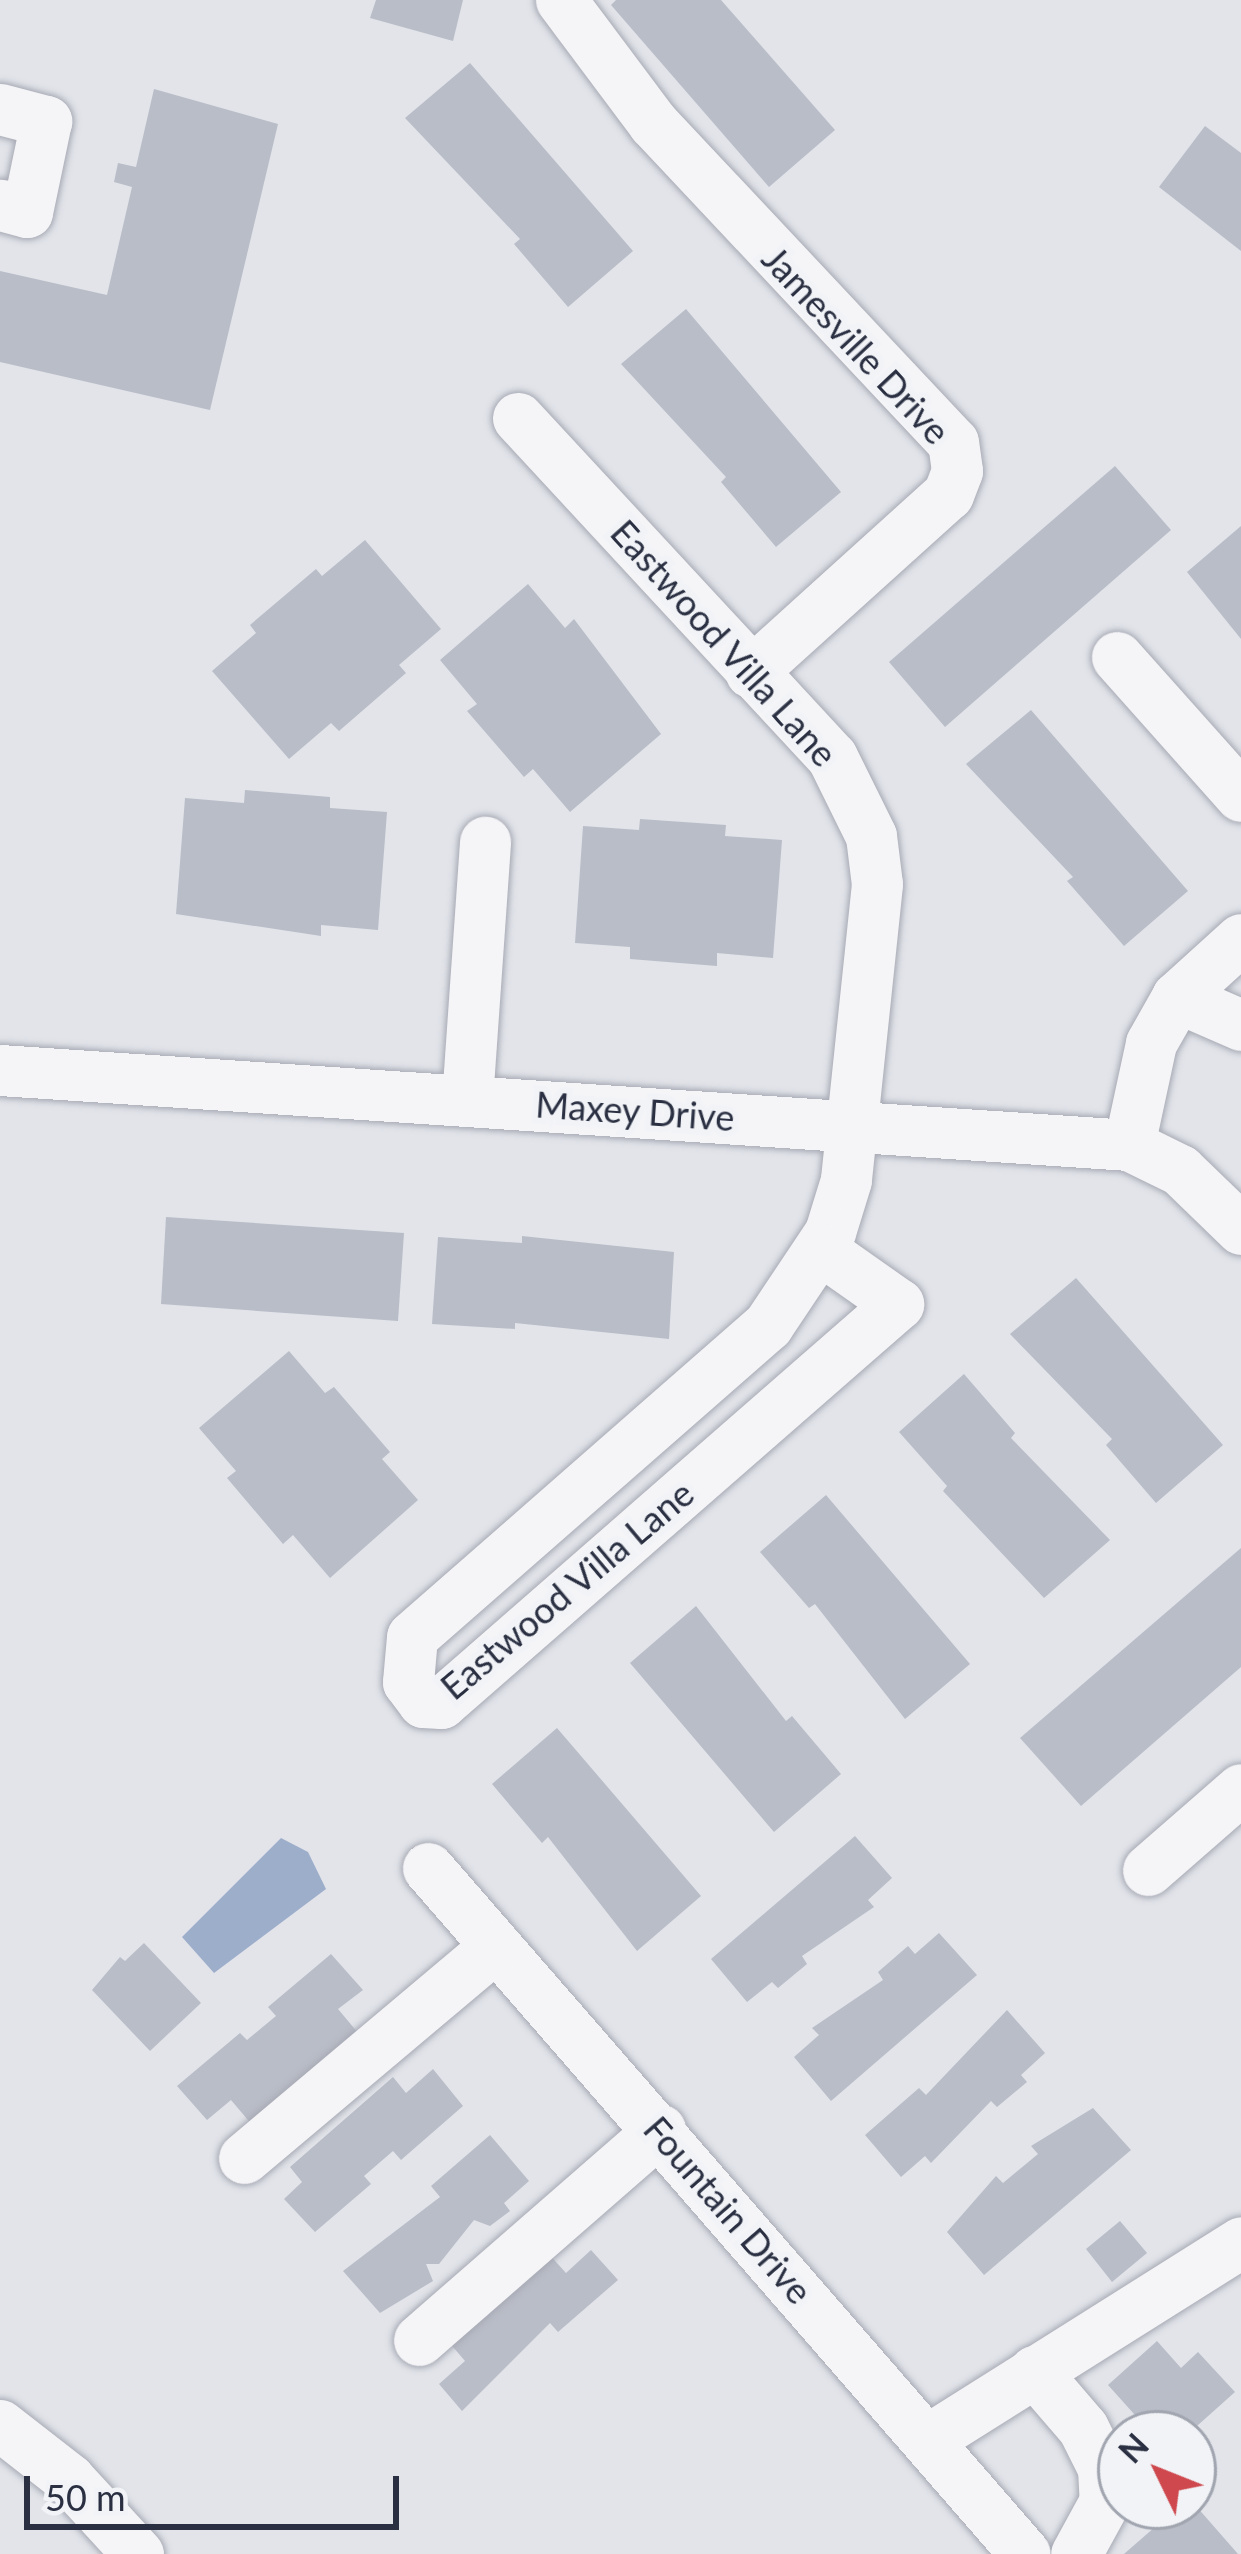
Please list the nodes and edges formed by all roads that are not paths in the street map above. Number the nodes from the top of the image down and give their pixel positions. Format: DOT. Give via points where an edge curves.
graph roads {
  1 [pos="562,0"];
  2 [pos="0,109"];
  3 [pos="0,205"];
  4 [pos="518,418"];
  5 [pos="1117,657"];
  6 [pos="752,672"];
  7 [pos="1241,796"];
  8 [pos="485,842"];
  9 [pos="1241,939"];
  10 [pos="1177,997"];
  11 [pos="1241,1024"];
  12 [pos="0,1070"];
  13 [pos="467,1100"];
  14 [pos="850,1125"];
  15 [pos="1129,1145"];
  16 [pos="1241,1229"];
  17 [pos="820,1249"];
  18 [pos="1241,1789"];
  19 [pos="428,1868"];
  20 [pos="1148,1870"];
  21 [pos="496,1946"];
  22 [pos="660,2131"];
  23 [pos="244,2158"];
  24 [pos="1241,2242"];
  25 [pos="419,2340"];
  26 [pos="1034,2372"];
  27 [pos="0,2425"];
  28 [pos="927,2440"];
  29 [pos="138,2554"];
  30 [pos="1025,2554"];
  31 [pos="1076,2554"];
  1 -- 6 [label="street, Jamesville Drive" via="653,123 952,442 957,471 949,494"];
  2 -- 3 [label="street" via="46,121 28,212"];
  4 -- 6 [label="street, Eastwood Villa Lane"];
  5 -- 7 [label="street"];
  6 -- 14 [label="street, Eastwood Villa Lane" via="832,758 871,836 877,884"];
  8 -- 13 [label="street"];
  9 -- 10 [label="street"];
  10 -- 11 [label="street"];
  10 -- 15 [label="street" via="1145,1060"];
  12 -- 13 [label="street, Maxey Drive"];
  13 -- 14 [label="street, Maxey Drive"];
  14 -- 15 [label="street, Maxey Drive"];
  14 -- 17 [label="street, Eastwood Villa Lane" via="846,1180"];
  15 -- 16 [label="street, Maxey Drive" via="1180,1170"];
  17 -- 17 [label="street, Eastwood Villa Lane" via="768,1325 412,1637 408,1682 423,1702 441,1703 898,1304"];
  18 -- 20 [label="street"];
  19 -- 21 [label="street, Fountain Drive"];
  21 -- 22 [label="street, Fountain Drive"];
  21 -- 23 [label="street"];
  22 -- 25 [label="street"];
  22 -- 28 [label="street, Fountain Drive"];
  24 -- 26 [label="street"];
  26 -- 28 [label="street"];
  26 -- 31 [label="street" via="1083,2428 1103,2468 1105,2501"];
  27 -- 29 [label="street" via="69,2479"];
  28 -- 30 [label="street, Fountain Drive"];
}
